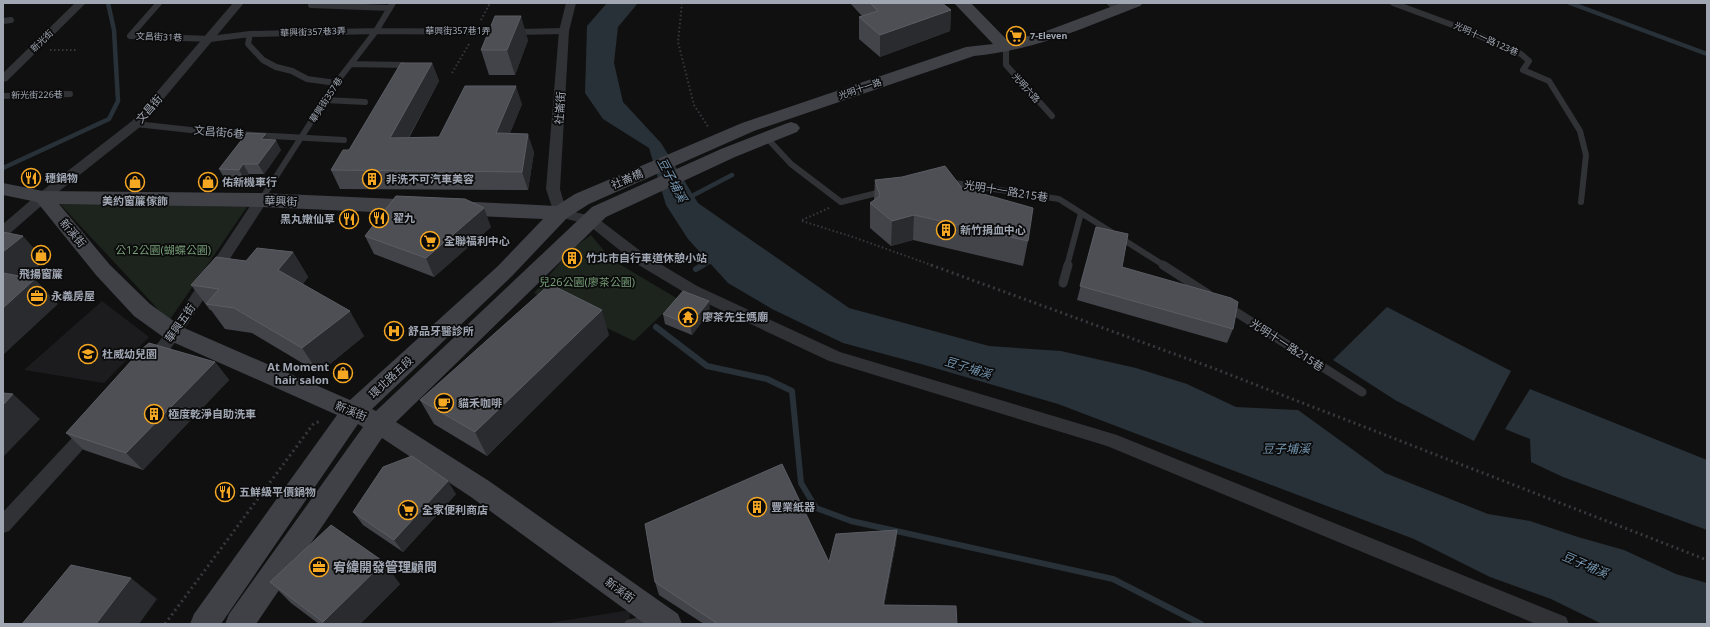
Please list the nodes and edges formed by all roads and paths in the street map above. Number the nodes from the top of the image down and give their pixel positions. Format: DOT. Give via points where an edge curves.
graph roads {
  1 [pos="82,3"];
  2 [pos="159,3"];
  3 [pos="239,3"];
  4 [pos="571,3"];
  5 [pos="682,3"];
  6 [pos="962,3"];
  7 [pos="1135,3"];
  8 [pos="1393,3"];
  9 [pos="311,5"];
  10 [pos="392,5"];
  11 [pos="1114,6"];
  12 [pos="3,20"];
  13 [pos="11,20"];
  14 [pos="376,30"];
  15 [pos="564,31"];
  16 [pos="505,32"];
  17 [pos="512,32"];
  18 [pos="250,34"];
  19 [pos="210,38"];
  20 [pos="1006,48"];
  21 [pos="77,50"];
  22 [pos="32,51"];
  23 [pos="351,64"];
  24 [pos="403,65"];
  25 [pos="3,79"];
  26 [pos="336,83"];
  27 [pos="70,94"];
  28 [pos="3,96"];
  29 [pos="325,100"];
  30 [pos="364,102"];
  31 [pos="1052,116"];
  32 [pos="136,124"];
  33 [pos="766,137"];
  34 [pos="302,138"];
  35 [pos="344,140"];
  36 [pos="719,142"];
  37 [pos="936,180"];
  38 [pos="892,189"];
  39 [pos="5,192"];
  40 [pos="43,197"];
  41 [pos="261,200"];
  42 [pos="842,202"];
  43 [pos="1581,202"];
  44 [pos="590,210"];
  45 [pos="560,213"];
  46 [pos="1081,213"];
  47 [pos="3,232"];
  48 [pos="1063,283"];
  49 [pos="174,333"];
  50 [pos="142,374"];
  51 [pos="1362,392"];
  52 [pos="354,411"];
  53 [pos="98,422"];
  54 [pos="379,423"];
  55 [pos="3,525"];
  56 [pos="1707,560"];
  57 [pos="662,622"];
  58 [pos="204,624"];
  59 [pos="239,624"];
  60 [pos="629,624"];
  61 [pos="1559,624"];
  1 -- 22 [label="street, 新光街"];
  2 -- 19 [label="lane, 文昌街31巷" via="130,36"];
  3 -- 19 [label="street, 文昌街"];
  4 -- 15 [label="street, 社崙街"];
  5 -- 36 [label="path" via="678,42 694,105"];
  6 -- 20 [label="street"];
  7 -- 11 [label="street, 光明十一路"];
  8 -- 43 [label="lane, 光明十一路123巷" via="1466,30 1520,54 1529,61 1523,70 1549,81 1580,132 1586,155"];
  9 -- 10 [label="lane"];
  10 -- 14 [label="lane, 華興街357巷"];
  11 -- 20 [label="street, 光明十一路" via="1044,38"];
  12 -- 13 [label="lane"];
  14 -- 16 [label="lane, 華興街357巷1弄"];
  14 -- 18 [label="lane, 華興街357巷3弄"];
  14 -- 23 [label="lane, 華興街357巷"];
  15 -- 17 [label="lane"];
  15 -- 45 [label="street, 社崙街" via="553,188"];
  18 -- 19 [label="lane, 華興街357巷3弄"];
  18 -- 26 [label="lane" via="248,44 263,60 307,79"];
  19 -- 32 [label="street, 文昌街"];
  20 -- 31 [label="lane, 光明六路" via="1006,65"];
  20 -- 33 [label="street, 光明十一路" via="980,60"];
  20 -- 36 [label="street, 光明十一路" via="972,51 748,127"];
  21 -- 22 [label="path"];
  22 -- 25 [label="street, 新光街"];
  23 -- 24 [label="lane"];
  23 -- 26 [label="lane, 華興街357巷"];
  26 -- 29 [label="lane, 華興街357巷"];
  27 -- 28 [label="lane, 新光街226巷"];
  29 -- 30 [label="lane"];
  29 -- 34 [label="lane, 華興街357巷"];
  32 -- 34 [label="lane, 文昌街6巷"];
  32 -- 40 [label="street, 文昌街"];
  33 -- 36 [label="street, 光明十一路"];
  33 -- 42 [label="lane" via="772,146 815,184"];
  34 -- 35 [label="lane, 文昌街6巷"];
  34 -- 41 [label="lane, 華興街357巷"];
  36 -- 44 [label="street, 社崙橋"];
  37 -- 46 [label="lane, 光明十一路215巷" via="1058,199"];
  38 -- 42 [label="lane"];
  39 -- 40 [label="street, 華興街"];
  40 -- 41 [label="street, 華興街"];
  40 -- 47 [label="street, 文昌街"];
  40 -- 49 [label="street, 新溪街" via="103,270 142,310"];
  41 -- 45 [label="street, 華興街"];
  41 -- 49 [label="street, 華興五街"];
  42 -- 56 [label="path" via="802,221 853,237 1210,367"];
  44 -- 45 [label="street, 環北路五段"];
  44 -- 54 [label="street"];
  44 -- 61 [label="street" via="642,260 692,290 835,357 1111,440"];
  45 -- 52 [label="street, 環北路五段" via="505,271"];
  46 -- 48 [label="lane"];
  46 -- 51 [label="lane, 光明十一路215巷"];
  49 -- 50 [label="street, 華興五街"];
  49 -- 52 [label="street, 新溪街"];
  52 -- 54 [label="street, 新溪街"];
  52 -- 58 [label="street, 環北路五段"];
  53 -- 55 [label="street"];
  54 -- 57 [label="street, 新溪街" via="480,489"];
  54 -- 59 [label="street"];
  57 -- 60 [label="lane"];
}
